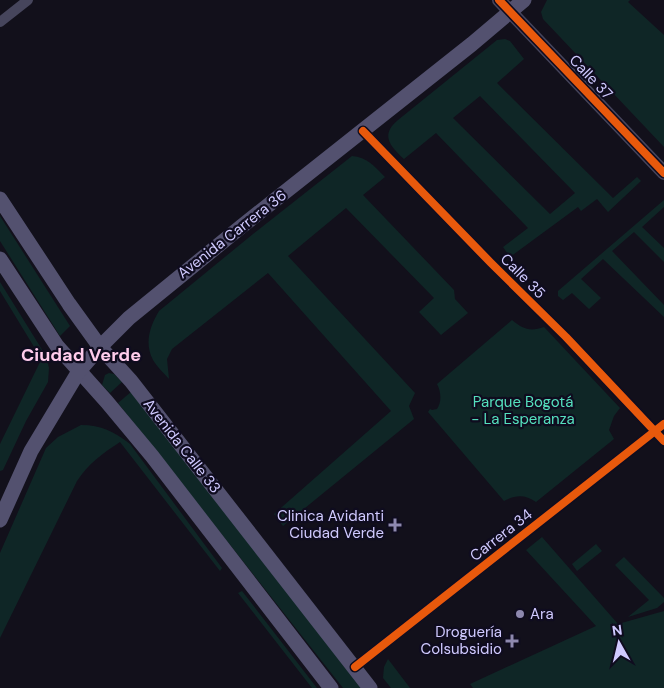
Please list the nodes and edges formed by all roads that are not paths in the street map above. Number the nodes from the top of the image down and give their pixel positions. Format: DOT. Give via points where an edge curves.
graph roads {
  1 [pos="28,0"];
  2 [pos="499,0"];
  3 [pos="524,0"];
  4 [pos="510,12"];
  5 [pos="0,22"];
  6 [pos="363,131"];
  7 [pos="664,173"];
  8 [pos="0,199"];
  9 [pos="0,259"];
  10 [pos="100,347"];
  11 [pos="79,371"];
  12 [pos="664,424"];
  13 [pos="654,431"];
  14 [pos="664,441"];
  15 [pos="0,520"];
  16 [pos="355,667"];
  17 [pos="331,688"];
  18 [pos="370,688"];
  1 -- 5 [label="street"];
  2 -- 4 [label="street, Calle 37"];
  3 -- 4 [label="main road, Avenida Carrera 36"];
  4 -- 6 [label="main road, Avenida Carrera 36"];
  4 -- 7 [label="street, Calle 37"];
  6 -- 10 [label="main road, Avenida Carrera 36" via="141,307"];
  6 -- 13 [label="street, Calle 35"];
  8 -- 10 [label="main road, Avenida Calle 33" via="56,287"];
  9 -- 11 [label="main road, Avenida Calle 33" via="57,346"];
  10 -- 11 [label="main road, Avenida Carrera 36"];
  10 -- 16 [label="main road, Avenida Calle 33" via="131,380"];
  11 -- 15 [label="main road, Avenida Carrera 36" via="31,451"];
  11 -- 17 [label="main road, Avenida Calle 33" via="152,456"];
  12 -- 13 [label="street, Carrera 34"];
  13 -- 14 [label="street, Calle 35"];
  13 -- 16 [label="street, Carrera 34"];
  16 -- 18 [label="main road, Avenida Calle 33"];
}
